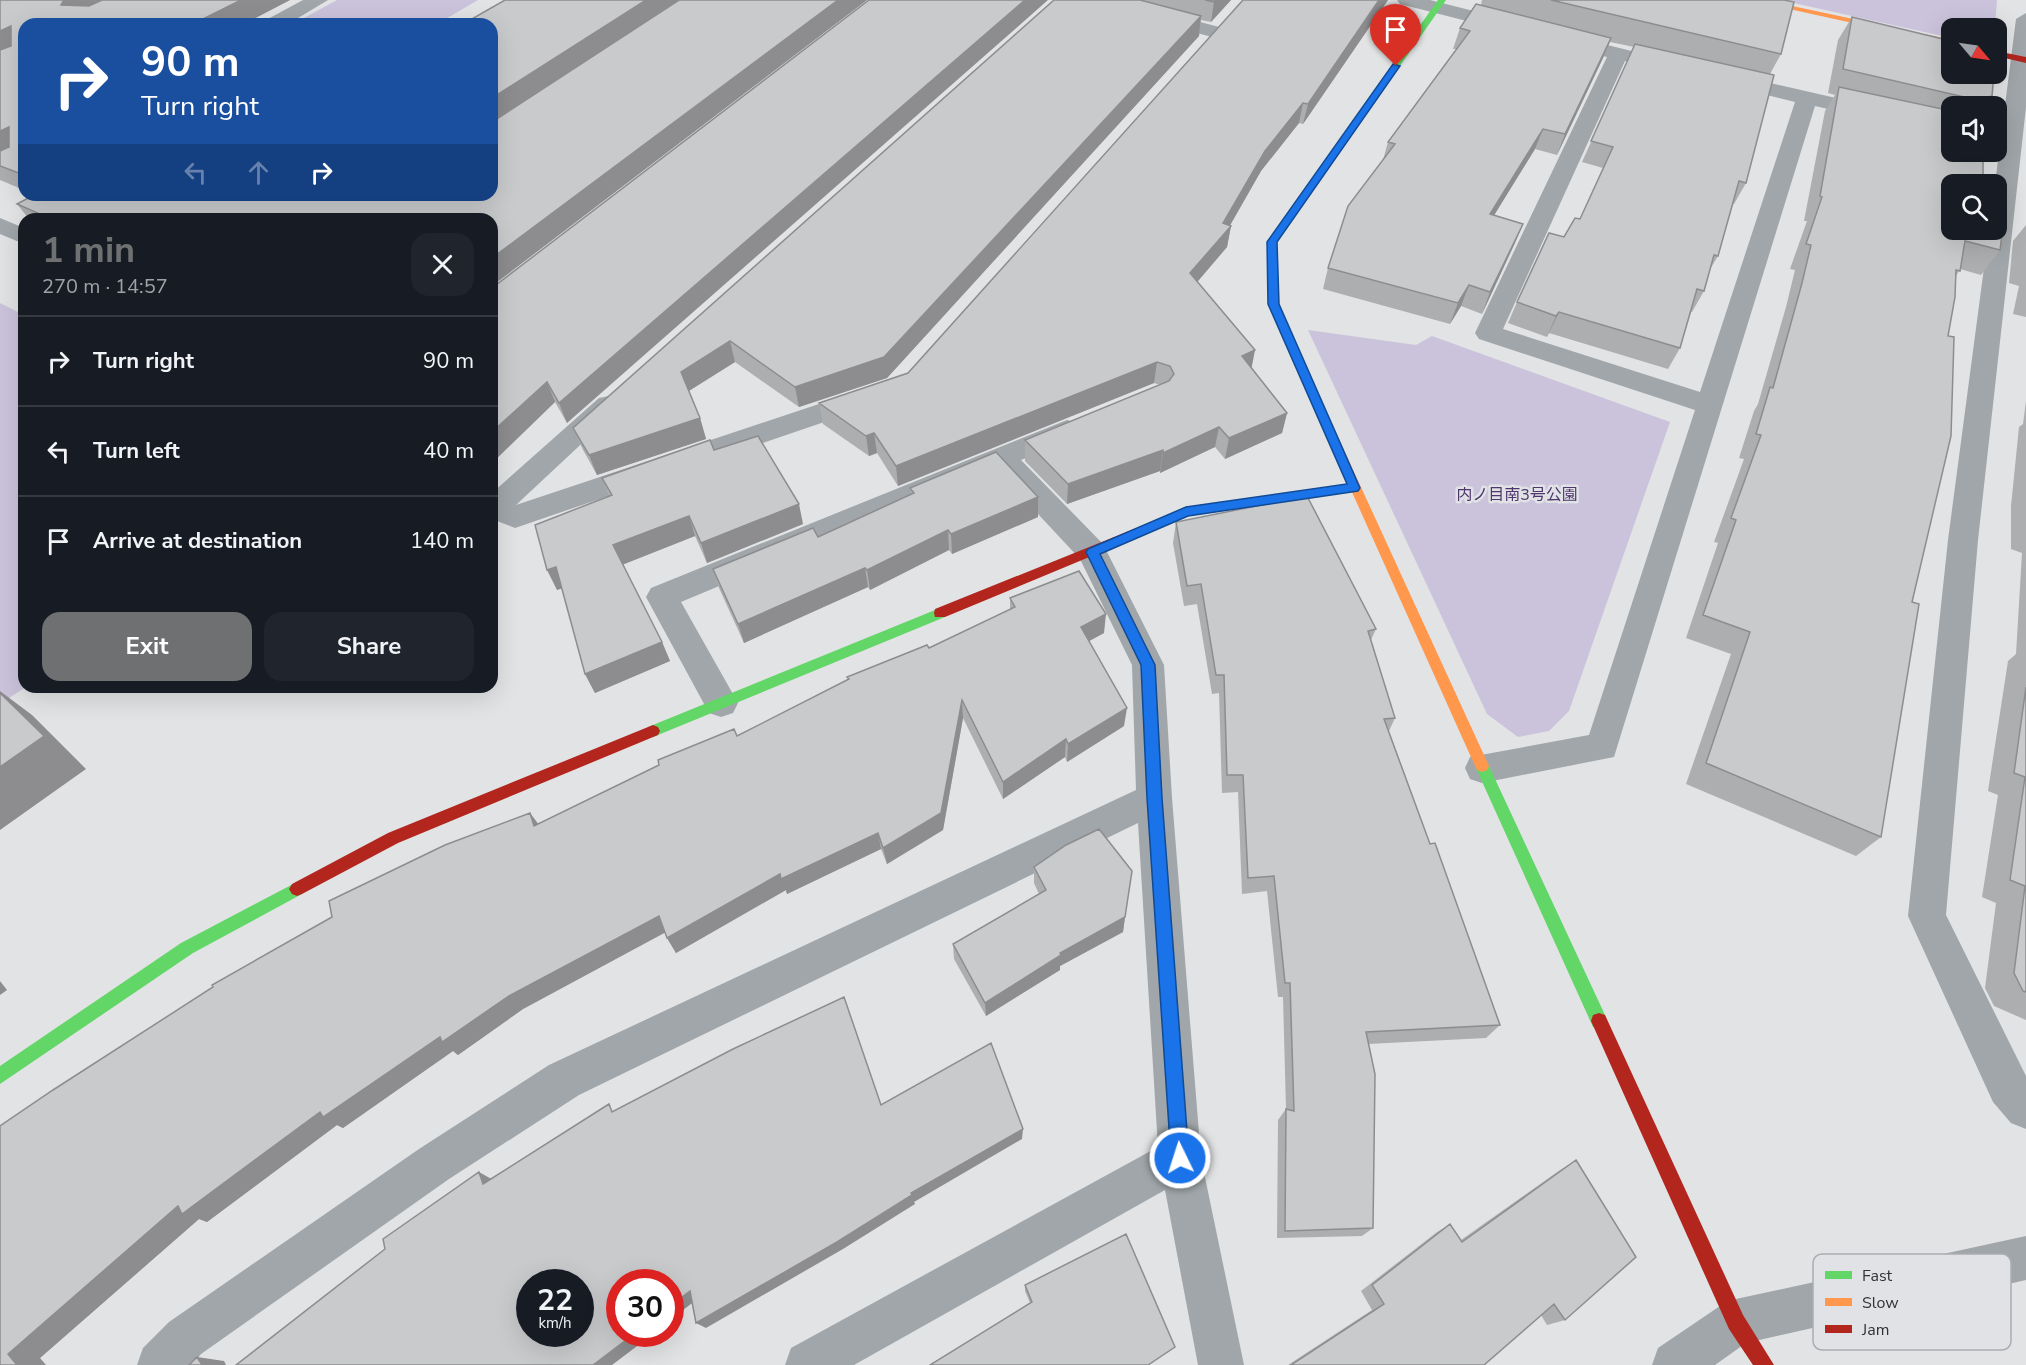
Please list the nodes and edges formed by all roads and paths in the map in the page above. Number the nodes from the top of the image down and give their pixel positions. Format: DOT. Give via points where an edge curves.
graph roads {
  1 [pos="318,0"];
  2 [pos="1093,0"];
  3 [pos="1407,0"];
  4 [pos="1753,0"];
  5 [pos="1440,4"];
  6 [pos="284,18"];
  7 [pos="2026,19"];
  8 [pos="1216,33"];
  9 [pos="1941,41"];
  10 [pos="1618,54"];
  11 [pos="2015,57"];
  12 [pos="1807,98"];
  13 [pos="1852,108"];
  14 [pos="2011,144"];
  15 [pos="0,225"];
  16 [pos="18,234"];
  17 [pos="628,388"];
  18 [pos="886,390"];
  19 [pos="1710,405"];
  20 [pos="1089,421"];
  21 [pos="1001,457"];
  22 [pos="1354,488"];
  23 [pos="498,503"];
  24 [pos="498,509"];
  25 [pos="1092,552"];
  26 [pos="721,703"];
  27 [pos="1482,768"];
  28 [pos="1154,798"];
  29 [pos="0,1076"];
  30 [pos="2026,1108"];
  31 [pos="1180,1158"];
  32 [pos="2026,1258"];
  33 [pos="2011,1261"];
  34 [pos="1813,1305"];
  35 [pos="1736,1322"];
  36 [pos="160,1365"];
  37 [pos="808,1365"];
  38 [pos="1221,1365"];
  39 [pos="1675,1365"];
  40 [pos="1764,1365"];
  1 -- 6 [label="street"];
  2 -- 8 [label="street"];
  3 -- 5 [label="street"];
  4 -- 9 [label="street"];
  5 -- 10 [label="street"];
  5 -- 22 [label="street" via="1272,242 1274,304"];
  7 -- 11 [label="street"];
  10 -- 12 [label="street"];
  10 -- 19 [label="street" via="1488,333"];
  11 -- 14 [label="street"];
  12 -- 13 [label="street"];
  12 -- 19 [label="street"];
  14 -- 30 [label="street" via="1963,540 1928,916 2008,1087"];
  15 -- 16 [label="street"];
  17 -- 23 [label="street"];
  18 -- 24 [label="street" via="515,517"];
  19 -- 27 [label="street" via="1602,747"];
  20 -- 21 [label="street"];
  21 -- 25 [label="street"];
  21 -- 26 [label="street" via="662,597"];
  22 -- 25 [label="street" via="1186,512"];
  22 -- 27 [label="street"];
  25 -- 26 [label="street"];
  25 -- 28 [label="street" via="1148,665"];
  26 -- 29 [label="street" via="393,838 187,948"];
  27 -- 35 [label="street"];
  28 -- 31 [label="street"];
  28 -- 36 [label="street" via="564,1080 434,1164 185,1338"];
  31 -- 37 [label="street"];
  31 -- 38 [label="street"];
  32 -- 33 [label="street"];
  34 -- 35 [label="street"];
  35 -- 39 [label="street"];
  35 -- 40 [label="street"];
}
